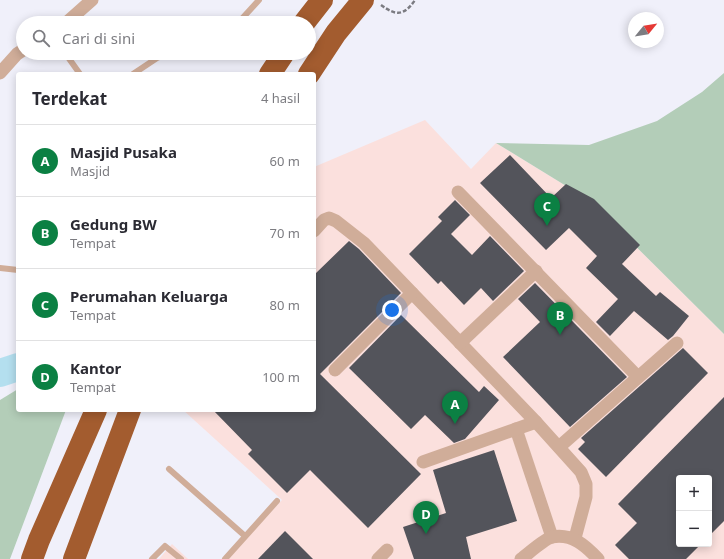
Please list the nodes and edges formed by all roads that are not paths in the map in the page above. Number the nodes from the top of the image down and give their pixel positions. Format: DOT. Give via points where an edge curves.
graph roads {
  1 [pos="92,0"];
  2 [pos="260,0"];
  3 [pos="322,0"];
  4 [pos="371,2"];
  5 [pos="74,16"];
  6 [pos="245,16"];
  7 [pos="309,16"];
  8 [pos="16,55"];
  9 [pos="70,60"];
  10 [pos="154,60"];
  11 [pos="279,60"];
  12 [pos="79,72"];
  13 [pos="136,72"];
  14 [pos="271,72"];
  15 [pos="309,72"];
  16 [pos="0,73"];
  17 [pos="458,192"];
  18 [pos="316,229"];
  19 [pos="0,268"];
  20 [pos="16,270"];
  21 [pos="536,271"];
  22 [pos="412,293"];
  23 [pos="460,343"];
  24 [pos="678,343"];
  25 [pos="335,370"];
  26 [pos="638,377"];
  27 [pos="95,412"];
  28 [pos="129,412"];
  29 [pos="536,422"];
  30 [pos="516,429"];
  31 [pos="559,447"];
  32 [pos="424,462"];
  33 [pos="169,468"];
  34 [pos="277,501"];
  35 [pos="245,536"];
  36 [pos="552,537"];
  37 [pos="575,538"];
  38 [pos="36,549"];
  39 [pos="21,559"];
  40 [pos="74,559"];
  41 [pos="152,559"];
  42 [pos="181,559"];
  43 [pos="225,559"];
  44 [pos="521,559"];
  45 [pos="598,559"];
  1 -- 5 [label="street"];
  2 -- 6 [label="lane"];
  3 -- 7 [label="highway"];
  4 -- 15 [label="highway" via="336,33"];
  8 -- 16 [label="street"];
  9 -- 12 [label="lane"];
  10 -- 13 [label="lane"];
  11 -- 14 [label="highway"];
  17 -- 21 [label="street"];
  18 -- 22 [label="street" via="329,218 336,221 364,243"];
  19 -- 20 [label="lane"];
  21 -- 23 [label="street"];
  21 -- 26 [label="street"];
  22 -- 23 [label="street"];
  22 -- 25 [label="street"];
  23 -- 29 [label="street"];
  24 -- 26 [label="street"];
  26 -- 31 [label="street"];
  27 -- 38 [label="highway"];
  28 -- 40 [label="highway"];
  29 -- 30 [label="street"];
  29 -- 31 [label="street"];
  30 -- 32 [label="street"];
  30 -- 36 [label="street"];
  31 -- 37 [label="street" via="581,472 586,484 586,497"];
  33 -- 35 [label="lane"];
  34 -- 35 [label="lane"];
  35 -- 43 [label="lane"];
  36 -- 37 [label="street"];
  36 -- 44 [label="street"];
  37 -- 45 [label="street"];
  38 -- 39 [label="highway" via="31,544"];
  41 -- 42 [label="lane" via="165,546"];
}
